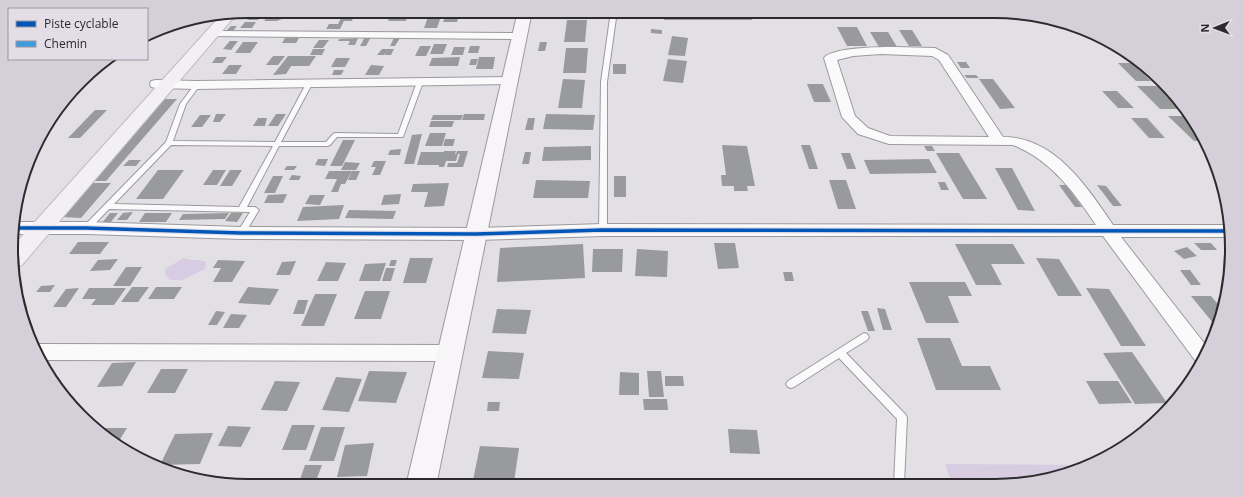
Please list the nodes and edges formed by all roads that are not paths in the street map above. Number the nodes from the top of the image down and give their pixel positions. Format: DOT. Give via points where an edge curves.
graph roads {
  1 [pos="523,18"];
  2 [pos="613,18"];
  3 [pos="214,25"];
  4 [pos="519,36"];
  5 [pos="510,81"];
  6 [pos="420,82"];
  7 [pos="162,84"];
  8 [pos="309,84"];
  9 [pos="196,85"];
  10 [pos="999,141"];
  11 [pos="169,143"];
  12 [pos="277,144"];
  13 [pos="108,206"];
  14 [pos="242,209"];
  15 [pos="86,228"];
  16 [pos="603,230"];
  17 [pos="24,231"];
  18 [pos="1108,231"];
  19 [pos="1225,231"];
  20 [pos="241,233"];
  21 [pos="476,234"];
  22 [pos="18,248"];
  23 [pos="864,337"];
  24 [pos="1200,351"];
  25 [pos="43,352"];
  26 [pos="450,353"];
  27 [pos="840,353"];
  28 [pos="791,384"];
  29 [pos="423,479"];
  30 [pos="900,479"];
  1 -- 4 [label="street"];
  2 -- 16 [label="lane" via="604,82"];
  3 -- 4 [label="street"];
  3 -- 7 [label="main road"];
  4 -- 5 [label="street"];
  5 -- 6 [label="street"];
  5 -- 21 [label="street"];
  6 -- 8 [label="street"];
  6 -- 12 [label="lane" via="401,136 334,135 328,144"];
  7 -- 9 [label="street"];
  7 -- 17 [label="main road"];
  8 -- 9 [label="street"];
  8 -- 12 [label="lane"];
  9 -- 11 [label="lane" via="183,104"];
  10 -- 10 [label="street" via="889,140 863,131 849,117 830,58 838,54 861,52 935,52 944,58"];
  10 -- 18 [label="street" via="1015,141 1033,148 1055,163 1083,193"];
  11 -- 12 [label="lane"];
  11 -- 13 [label="lane"];
  12 -- 14 [label="lane"];
  13 -- 14 [label="lane"];
  13 -- 15 [label="lane"];
  14 -- 20 [label="lane" via="255,210"];
  15 -- 17 [label="street"];
  15 -- 20 [label="street"];
  16 -- 18 [label="street"];
  16 -- 21 [label="street"];
  17 -- 22 [label="main road"];
  18 -- 19 [label="street"];
  18 -- 24 [label="street"];
  20 -- 21 [label="street"];
  21 -- 26 [label="street"];
  23 -- 27 [label="lane"];
  25 -- 26 [label="street"];
  26 -- 29 [label="street"];
  27 -- 28 [label="lane"];
  27 -- 30 [label="lane" via="902,418"];
}
